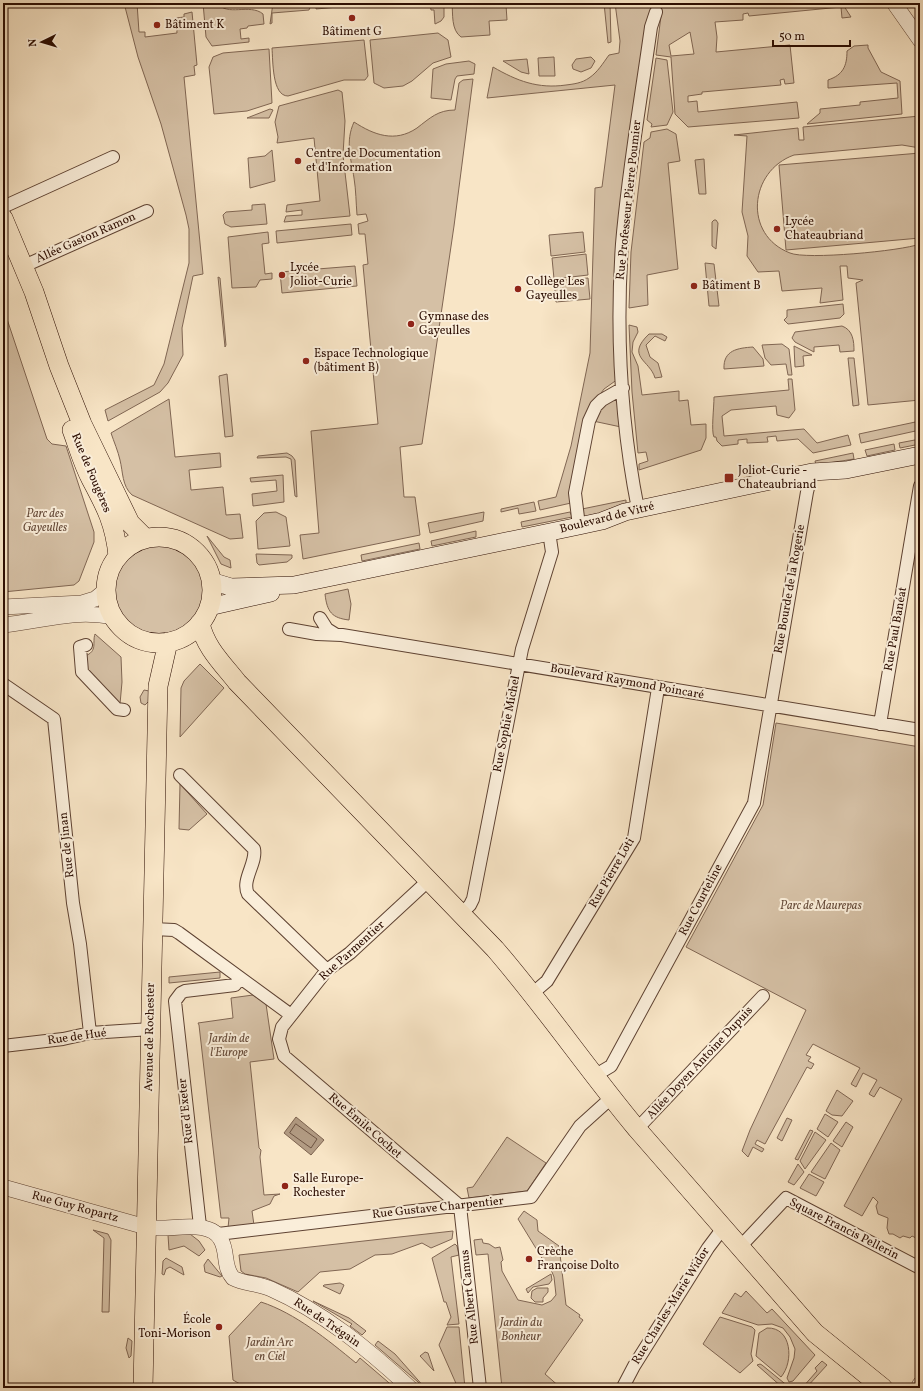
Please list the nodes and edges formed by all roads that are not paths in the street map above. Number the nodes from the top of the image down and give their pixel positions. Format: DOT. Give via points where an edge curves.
graph roads {
  1 [pos="894,3"];
  2 [pos="656,12"];
  3 [pos="920,40"];
  4 [pos="113,157"];
  5 [pos="3,206"];
  6 [pos="147,210"];
  7 [pos="3,218"];
  8 [pos="24,266"];
  9 [pos="58,366"];
  10 [pos="623,388"];
  11 [pos="920,456"];
  12 [pos="812,472"];
  13 [pos="920,486"];
  14 [pos="638,509"];
  15 [pos="579,526"];
  16 [pos="549,532"];
  17 [pos="145,538"];
  18 [pos="118,556"];
  19 [pos="211,581"];
  20 [pos="294,585"];
  21 [pos="106,590"];
  22 [pos="3,607"];
  23 [pos="205,615"];
  24 [pos="114,617"];
  25 [pos="320,618"];
  26 [pos="3,625"];
  27 [pos="289,629"];
  28 [pos="335,634"];
  29 [pos="174,640"];
  30 [pos="148,642"];
  31 [pos="86,645"];
  32 [pos="519,664"];
  33 [pos="237,682"];
  34 [pos="3,684"];
  35 [pos="158,686"];
  36 [pos="658,688"];
  37 [pos="770,706"];
  38 [pos="124,710"];
  39 [pos="880,724"];
  40 [pos="920,730"];
  41 [pos="180,775"];
  42 [pos="429,880"];
  43 [pos="461,914"];
  44 [pos="153,929"];
  45 [pos="327,970"];
  46 [pos="240,978"];
  47 [pos="533,993"];
  48 [pos="763,996"];
  49 [pos="291,1016"];
  50 [pos="151,1029"];
  51 [pos="90,1033"];
  52 [pos="279,1039"];
  53 [pos="3,1046"];
  54 [pos="594,1076"];
  55 [pos="611,1098"];
  56 [pos="637,1130"];
  57 [pos="3,1188"];
  58 [pos="460,1206"];
  59 [pos="200,1226"];
  60 [pos="146,1228"];
  61 [pos="723,1228"];
  62 [pos="218,1234"];
  63 [pos="740,1248"];
  64 [pos="920,1268"];
  65 [pos="920,1384"];
  66 [pos="623,1386"];
  67 [pos="143,1388"];
  68 [pos="410,1388"];
  69 [pos="480,1388"];
  70 [pos="883,1388"];
  71 [pos="918,1388"];
  1 -- 3 [label="street"];
  2 -- 10 [label="street, Rue Professeur Pierre Poumier" via="651,27 622,243 619,315"];
  4 -- 5 [label="street"];
  6 -- 8 [label="street, Allée Gaston Ramon"];
  7 -- 8 [label="main road"];
  8 -- 9 [label="main road"];
  9 -- 17 [label="main road, Rue de Fougères" via="82,424 130,523"];
  9 -- 18 [label="main road, Rue de Fougères" via="70,425 90,478 105,503 113,527"];
  10 -- 14 [label="street, Rue Professeur Pierre Poumier"];
  10 -- 15 [label="street" via="596,406 590,421 575,493"];
  11 -- 12 [label="main road, Boulevard de Vitré" via="846,470"];
  12 -- 14 [label="main road, Boulevard de Vitré"];
  12 -- 37 [label="street, Rue Bourde de la Rogerie"];
  13 -- 39 [label="street, Rue Paul Banéat"];
  14 -- 15 [label="main road, Boulevard de Vitré"];
  15 -- 16 [label="main road, Boulevard de Vitré"];
  16 -- 20 [label="main road, Boulevard de Vitré"];
  16 -- 32 [label="street, Rue Sophie Michel" via="552,552"];
  17 -- 18 [label="main road" via="135,542"];
  17 -- 19 [label="main road" via="165,537 184,543 205,563"];
  18 -- 21 [label="main road" via="109,572"];
  19 -- 20 [label="main road, Boulevard de Vitré" via="231,587"];
  19 -- 23 [label="main road"];
  20 -- 23 [label="main road, Boulevard de Vitré" via="286,590"];
  21 -- 22 [label="street" via="95,599 82,603"];
  21 -- 24 [label="main road"];
  23 -- 29 [label="main road"];
  23 -- 33 [label="main road" via="203,636"];
  24 -- 26 [label="street" via="95,614 71,615"];
  24 -- 30 [label="main road" via="125,630"];
  25 -- 28 [label="street" via="327,629"];
  27 -- 28 [label="street, Boulevard Raymond Poincaré"];
  28 -- 32 [label="street, Boulevard Raymond Poincaré"];
  29 -- 30 [label="main road"];
  29 -- 33 [label="main road" via="198,649"];
  29 -- 35 [label="main road, Avenue de Rochester"];
  30 -- 35 [label="main road, Avenue de Rochester" via="154,654"];
  31 -- 38 [label="street" via="80,647 82,672 117,709"];
  32 -- 36 [label="street, Boulevard Raymond Poincaré"];
  32 -- 43 [label="street, Rue Sophie Michel" via="473,898"];
  33 -- 42 [label="main road"];
  34 -- 51 [label="street, Rue de Jinan" via="54,719 73,903"];
  35 -- 44 [label="main road, Avenue de Rochester"];
  36 -- 37 [label="street, Boulevard Raymond Poincaré"];
  36 -- 47 [label="street, Rue Pierre Loti" via="634,838 547,981"];
  37 -- 39 [label="street, Boulevard Raymond Poincaré"];
  37 -- 54 [label="street, Rue Courteline" via="754,803 611,1066"];
  39 -- 40 [label="street, Boulevard Raymond Poincaré"];
  41 -- 45 [label="street" via="254,849 246,885 248,894"];
  42 -- 43 [label="main road"];
  42 -- 45 [label="street, Rue Parmentier"];
  43 -- 47 [label="main road"];
  44 -- 46 [label="street" via="174,930"];
  44 -- 50 [label="main road, Avenue de Rochester"];
  45 -- 49 [label="street, Rue Parmentier"];
  46 -- 49 [label="street"];
  46 -- 59 [label="street, Rue d'Exeter" via="235,985 185,991 177,997 174,1006"];
  47 -- 54 [label="main road"];
  48 -- 56 [label="street, Allée Doyen Antoine Dupuis"];
  49 -- 52 [label="street, Rue Parmentier" via="282,1027"];
  50 -- 51 [label="street, Rue de Hué"];
  50 -- 60 [label="main road, Avenue de Rochester"];
  51 -- 53 [label="street, Rue de Hué"];
  52 -- 58 [label="street, Rue Émile Cochet" via="284,1056"];
  54 -- 55 [label="main road"];
  55 -- 56 [label="main road"];
  55 -- 58 [label="street, Rue Gustave Charpentier" via="580,1126 531,1197"];
  56 -- 61 [label="main road"];
  57 -- 60 [label="street, Rue Guy Ropartz"];
  58 -- 62 [label="street, Rue Gustave Charpentier"];
  58 -- 69 [label="street, Rue Albert Camus"];
  59 -- 60 [label="street, Rue Guy Ropartz"];
  59 -- 62 [label="street" via="210,1228"];
  60 -- 67 [label="main road, Avenue de Rochester"];
  61 -- 63 [label="main road"];
  61 -- 66 [label="street, Rue Charles-Marie Widor"];
  62 -- 68 [label="street, Rue de Trégain" via="224,1247 227,1269 232,1278 269,1288 327,1320"];
  63 -- 64 [label="street, Square Francis Pellerin" via="786,1198"];
  63 -- 70 [label="main road" via="815,1333"];
  65 -- 71 [label="street"];
}
